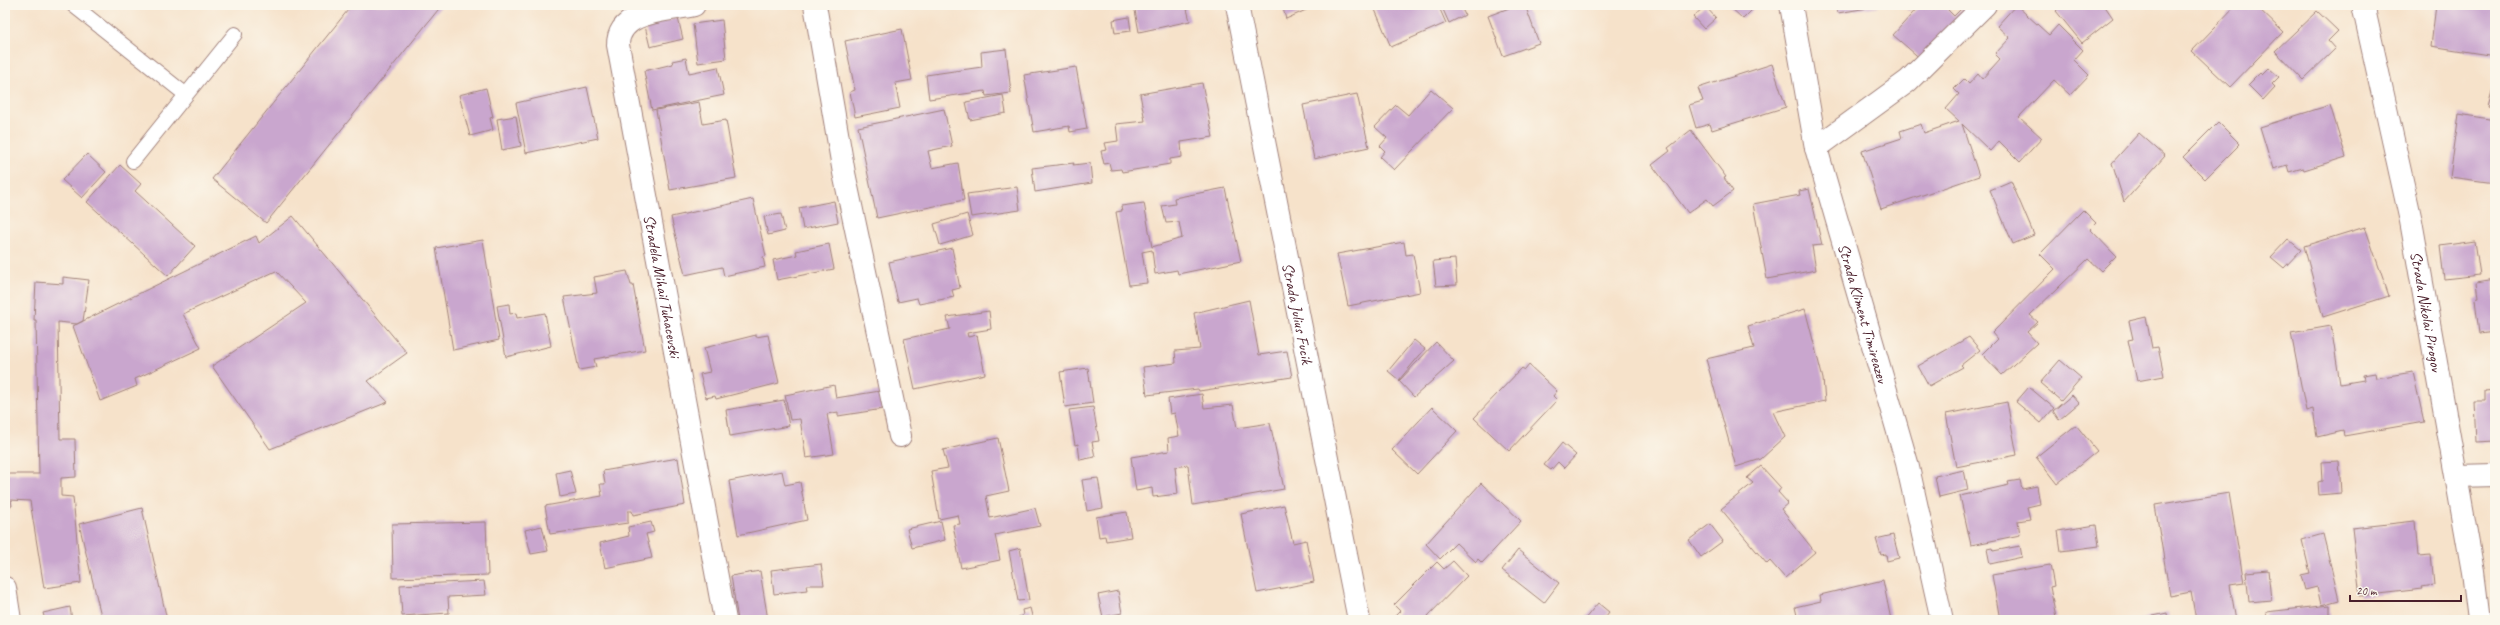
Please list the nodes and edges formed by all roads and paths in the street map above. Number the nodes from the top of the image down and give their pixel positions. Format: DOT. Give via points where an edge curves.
graph roads {
  1 [pos="73,5"];
  2 [pos="694,5"];
  3 [pos="815,5"];
  4 [pos="1237,5"];
  5 [pos="1791,5"];
  6 [pos="1985,5"];
  7 [pos="2363,5"];
  8 [pos="235,34"];
  9 [pos="185,94"];
  10 [pos="1816,148"];
  11 [pos="133,161"];
  12 [pos="900,436"];
  13 [pos="2495,475"];
  14 [pos="2457,476"];
  15 [pos="5,588"];
  16 [pos="10,620"];
  17 [pos="725,620"];
  18 [pos="1359,620"];
  19 [pos="1942,620"];
  20 [pos="2479,620"];
  1 -- 9 [label="lane"];
  2 -- 17 [label="street, Stradela Mihail Tuhacevski" via="630,20 621,28 618,45"];
  3 -- 12 [label="street" via="844,173"];
  4 -- 18 [label="street, Strada Julius Fucik"];
  5 -- 10 [label="street, Strada Kliment Timireazev"];
  6 -- 10 [label="street" via="1908,81"];
  7 -- 14 [label="street, Strada Nikolai Pirogov" via="2411,221"];
  8 -- 9 [label="lane"];
  9 -- 11 [label="lane"];
  10 -- 19 [label="street, Strada Kliment Timireazev" via="1907,463"];
  13 -- 14 [label="street"];
  14 -- 20 [label="street, Strada Nikolai Pirogov"];
  15 -- 16 [label="street"];
}
